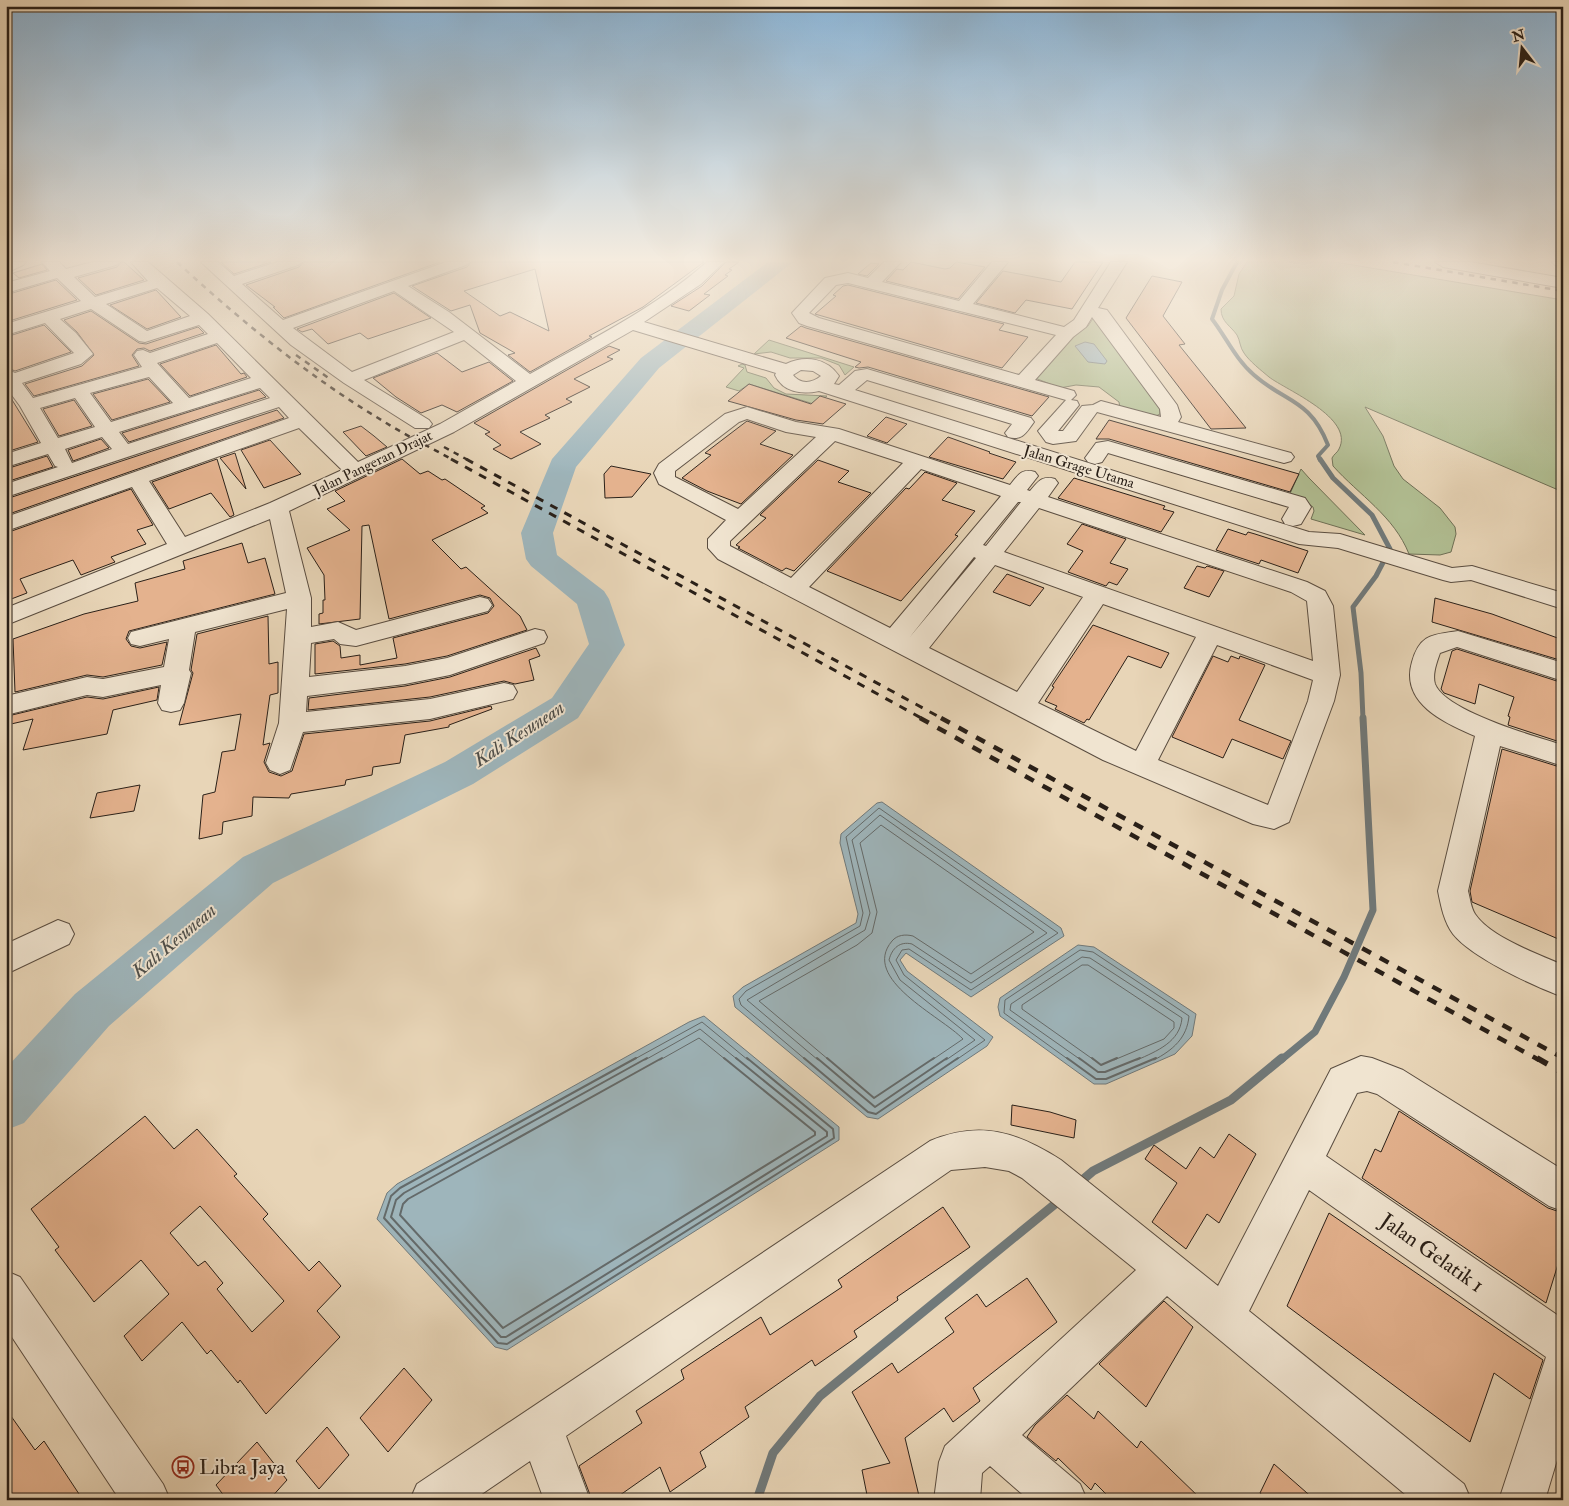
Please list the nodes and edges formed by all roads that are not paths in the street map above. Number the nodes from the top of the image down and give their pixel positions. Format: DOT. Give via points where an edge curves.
graph roads {
  1 [pos="65,332"];
  2 [pos="139,332"];
  3 [pos="161,332"];
  4 [pos="216,332"];
  5 [pos="288,332"];
  6 [pos="617,332"];
  7 [pos="660,332"];
  8 [pos="849,332"];
  9 [pos="1110,332"];
  10 [pos="1067,333"];
  11 [pos="465,334"];
  12 [pos="220,336"];
  13 [pos="135,345"];
  14 [pos="150,365"];
  15 [pos="8,379"];
  16 [pos="350,379"];
  17 [pos="265,380"];
  18 [pos="529,382"];
  19 [pos="1023,382"];
  20 [pos="848,388"];
  21 [pos="79,391"];
  22 [pos="282,400"];
  23 [pos="1082,400"];
  24 [pos="28,405"];
  25 [pos="185,405"];
  26 [pos="6,410"];
  27 [pos="302,420"];
  28 [pos="422,424"];
  29 [pos="1166,425"];
  30 [pos="107,431"];
  31 [pos="832,433"];
  32 [pos="54,447"];
  33 [pos="124,453"];
  34 [pos="1284,457"];
  35 [pos="6,461"];
  36 [pos="918,461"];
  37 [pos="363,469"];
  38 [pos="1041,471"];
  39 [pos="68,472"];
  40 [pos="139,479"];
  41 [pos="7,490"];
  42 [pos="85,498"];
  43 [pos="278,508"];
  44 [pos="740,519"];
  45 [pos="13,522"];
  46 [pos="1340,542"];
  47 [pos="180,547"];
  48 [pos="980,551"];
  49 [pos="1451,575"];
  50 [pos="794,589"];
  51 [pos="1098,594"];
  52 [pos="299,598"];
  53 [pos="1563,601"];
  54 [pos="480,605"];
  55 [pos="6,617"];
  56 [pos="1563,619"];
  57 [pos="184,626"];
  58 [pos="1211,633"];
  59 [pos="299,637"];
  60 [pos="535,637"];
  61 [pos="140,638"];
  62 [pos="903,646"];
  63 [pos="1563,672"];
  64 [pos="178,673"];
  65 [pos="1328,675"];
  66 [pos="296,688"];
  67 [pos="504,692"];
  68 [pos="171,703"];
  69 [pos="6,706"];
  70 [pos="1022,706"];
  71 [pos="292,724"];
  72 [pos="1490,731"];
  73 [pos="1563,756"];
  74 [pos="280,764"];
  75 [pos="1142,765"];
  76 [pos="58,934"];
  77 [pos="6,960"];
  78 [pos="1563,982"];
  79 [pos="1302,1162"];
  80 [pos="1563,1192"];
  81 [pos="1167,1269"];
  82 [pos="8,1298"];
  83 [pos="1225,1316"];
  84 [pos="1563,1344"];
  85 [pos="1563,1368"];
  86 [pos="540,1427"];
  87 [pos="989,1436"];
  88 [pos="147,1500"];
  89 [pos="433,1500"];
  90 [pos="567,1500"];
  91 [pos="957,1500"];
  92 [pos="1064,1500"];
  93 [pos="1448,1500"];
  94 [pos="1522,1500"];
  1 -- 15 [label="street" via="84,354 75,360"];
  2 -- 3 [label="street" via="147,337"];
  4 -- 12 [label="street"];
  5 -- 16 [label="street"];
  6 -- 18 [label="street, Jalan Pangeran Drajat"];
  7 -- 20 [label="street, Jalan Grage Utama" via="787,370 785,380 791,384 804,387 824,381"];
  8 -- 19 [label="street"];
  9 -- 29 [label="street" via="1170,409 1171,417"];
  10 -- 19 [label="street"];
  11 -- 16 [label="street"];
  11 -- 18 [label="street"];
  12 -- 14 [label="street"];
  12 -- 17 [label="street"];
  13 -- 14 [label="street"];
  14 -- 21 [label="street"];
  14 -- 25 [label="street"];
  15 -- 24 [label="street"];
  16 -- 28 [label="street"];
  17 -- 22 [label="street"];
  17 -- 25 [label="street"];
  18 -- 37 [label="street, Jalan Pangeran Drajat" via="447,428"];
  19 -- 23 [label="street"];
  20 -- 38 [label="street, Jalan Grage Utama"];
  20 -- 38 [label="street, Jalan Grage Utama" via="1015,433"];
  21 -- 24 [label="street"];
  21 -- 30 [label="street"];
  22 -- 27 [label="street"];
  22 -- 33 [label="street"];
  23 -- 29 [label="street"];
  23 -- 38 [label="street" via="1069,437"];
  24 -- 26 [label="street"];
  24 -- 32 [label="street"];
  25 -- 30 [label="street"];
  27 -- 37 [label="street"];
  27 -- 40 [label="street"];
  29 -- 34 [label="street"];
  30 -- 32 [label="street"];
  30 -- 33 [label="street"];
  31 -- 36 [label="street"];
  31 -- 44 [label="street"];
  31 -- 44 [label="street" via="793,428 754,414 739,414 666,468 666,480"];
  32 -- 35 [label="street"];
  32 -- 39 [label="street"];
  33 -- 39 [label="street"];
  33 -- 40 [label="street"];
  36 -- 38 [label="street"];
  36 -- 50 [label="street"];
  37 -- 43 [label="street, Jalan Pangeran Drajat"];
  38 -- 46 [label="street, Jalan Grage Utama" via="1307,539"];
  38 -- 46 [label="street, Jalan Grage Utama" via="1095,458 1103,447 1108,446 1297,503 1300,507 1293,519 1317,526"];
  38 -- 48 [label="street"];
  38 -- 65 [label="street" via="1312,593 1322,606"];
  39 -- 41 [label="street"];
  39 -- 42 [label="street"];
  40 -- 42 [label="street"];
  40 -- 47 [label="street"];
  41 -- 45 [label="street"];
  42 -- 45 [label="street"];
  43 -- 47 [label="street, Jalan Pangeran Drajat"];
  43 -- 52 [label="street"];
  44 -- 50 [label="street" via="722,534 719,548"];
  46 -- 49 [label="street, Jalan Grage Utama"];
  47 -- 55 [label="street, Jalan Pangeran Drajat"];
  48 -- 51 [label="street"];
  48 -- 62 [label="street"];
  49 -- 53 [label="street, Jalan Grage Utama" via="1472,573"];
  49 -- 56 [label="street, Jalan Grage Utama" via="1466,589"];
  50 -- 62 [label="street"];
  51 -- 58 [label="street"];
  51 -- 70 [label="street"];
  52 -- 57 [label="street"];
  52 -- 59 [label="street"];
  54 -- 59 [label="street" via="356,638 349,638 338,630"];
  57 -- 61 [label="street"];
  57 -- 64 [label="street"];
  58 -- 65 [label="street"];
  58 -- 75 [label="street"];
  59 -- 66 [label="street"];
  60 -- 66 [label="street" via="450,666 405,675"];
  62 -- 70 [label="street"];
  63 -- 72 [label="street" via="1458,639 1428,648 1421,681 1424,690 1449,713"];
  64 -- 68 [label="street"];
  64 -- 69 [label="street" via="102,688 87,686"];
  65 -- 75 [label="street" via="1279,814 1263,816"];
  66 -- 71 [label="street"];
  67 -- 71 [label="street" via="430,709"];
  70 -- 75 [label="street"];
  71 -- 74 [label="street"];
  72 -- 73 [label="street"];
  72 -- 78 [label="street" via="1453,891 1458,914 1477,937"];
  76 -- 77 [label="street"];
  79 -- 80 [label="street" via="1344,1080 1360,1072 1390,1082"];
  79 -- 83 [label="street"];
  79 -- 84 [label="street, Jalan Gelatik 1"];
  81 -- 83 [label="street"];
  81 -- 86 [label="street" via="1067,1188 1014,1153 989,1148 963,1148 943,1154"];
  81 -- 87 [label="street"];
  82 -- 88 [label="street"];
  83 -- 93 [label="street"];
  85 -- 94 [label="street"];
  86 -- 89 [label="street"];
  86 -- 90 [label="street"];
  87 -- 91 [label="street" via="961,1462"];
  87 -- 92 [label="street"];
}
